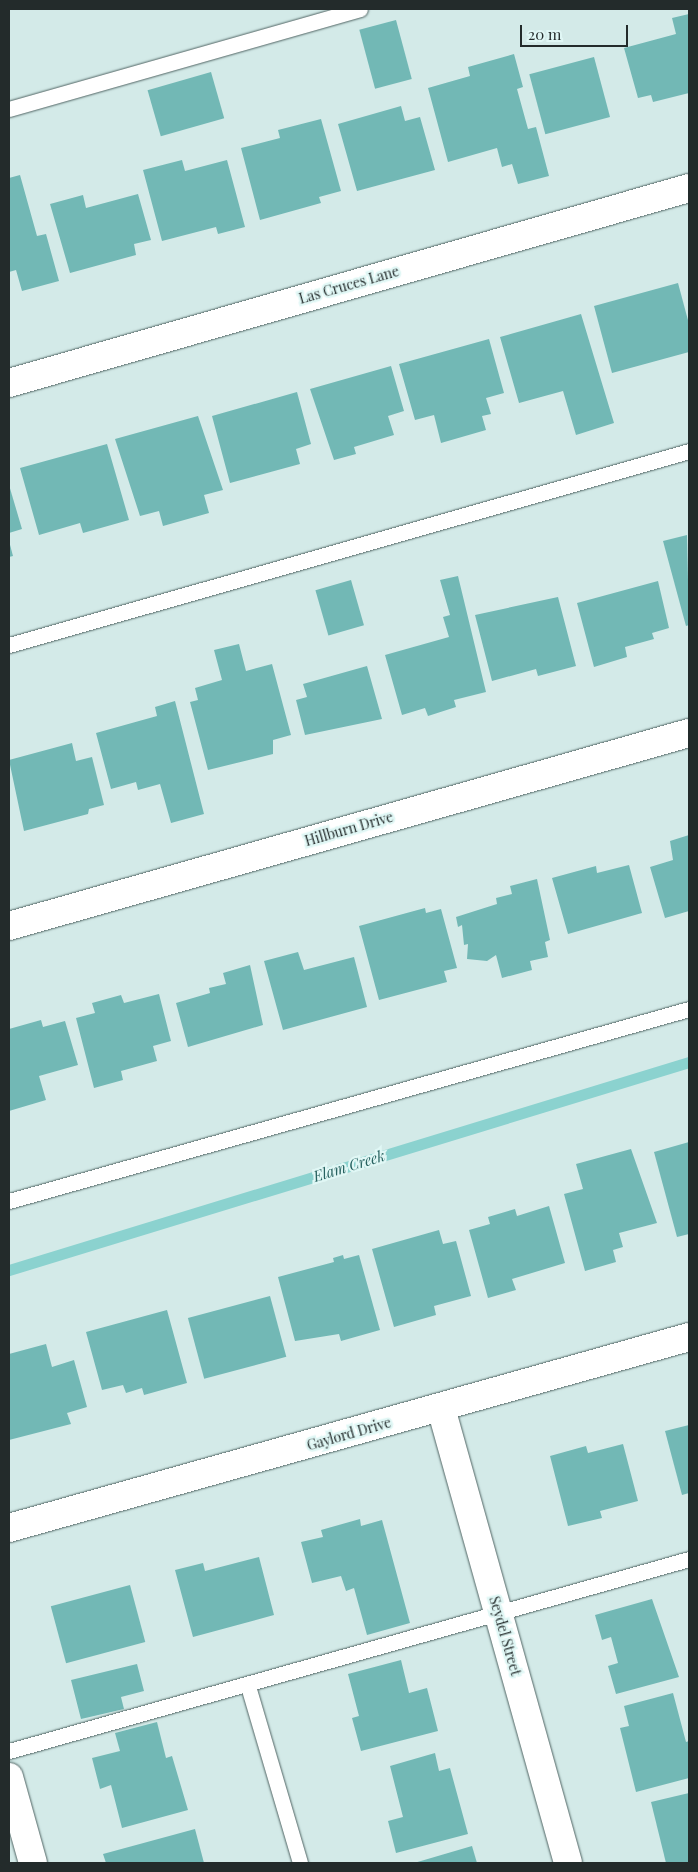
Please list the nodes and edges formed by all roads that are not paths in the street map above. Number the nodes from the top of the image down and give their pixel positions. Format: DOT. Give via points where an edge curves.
graph roads {
  1 [pos="360,9"];
  2 [pos="9,108"];
  3 [pos="689,188"];
  4 [pos="9,383"];
  5 [pos="689,451"];
  6 [pos="9,645"];
  7 [pos="689,733"];
  8 [pos="9,926"];
  9 [pos="689,1009"];
  10 [pos="9,1201"];
  11 [pos="689,1337"];
  12 [pos="441,1408"];
  13 [pos="9,1528"];
  14 [pos="689,1559"];
  15 [pos="498,1611"];
  16 [pos="248,1686"];
  17 [pos="9,1751"];
  18 [pos="9,1777"];
  19 [pos="33,1863"];
  20 [pos="300,1863"];
  21 [pos="568,1863"];
  1 -- 2 [label="lane"];
  3 -- 4 [label="street, Las Cruces Lane"];
  5 -- 6 [label="lane"];
  7 -- 8 [label="street, Hillburn Drive"];
  9 -- 10 [label="lane"];
  11 -- 12 [label="street, Gaylord Drive"];
  12 -- 13 [label="street, Gaylord Drive"];
  12 -- 15 [label="street, Seydel Street"];
  14 -- 15 [label="lane"];
  15 -- 16 [label="lane"];
  15 -- 21 [label="street, Seydel Street"];
  16 -- 17 [label="lane"];
  16 -- 20 [label="lane"];
  18 -- 19 [label="street"];
}
